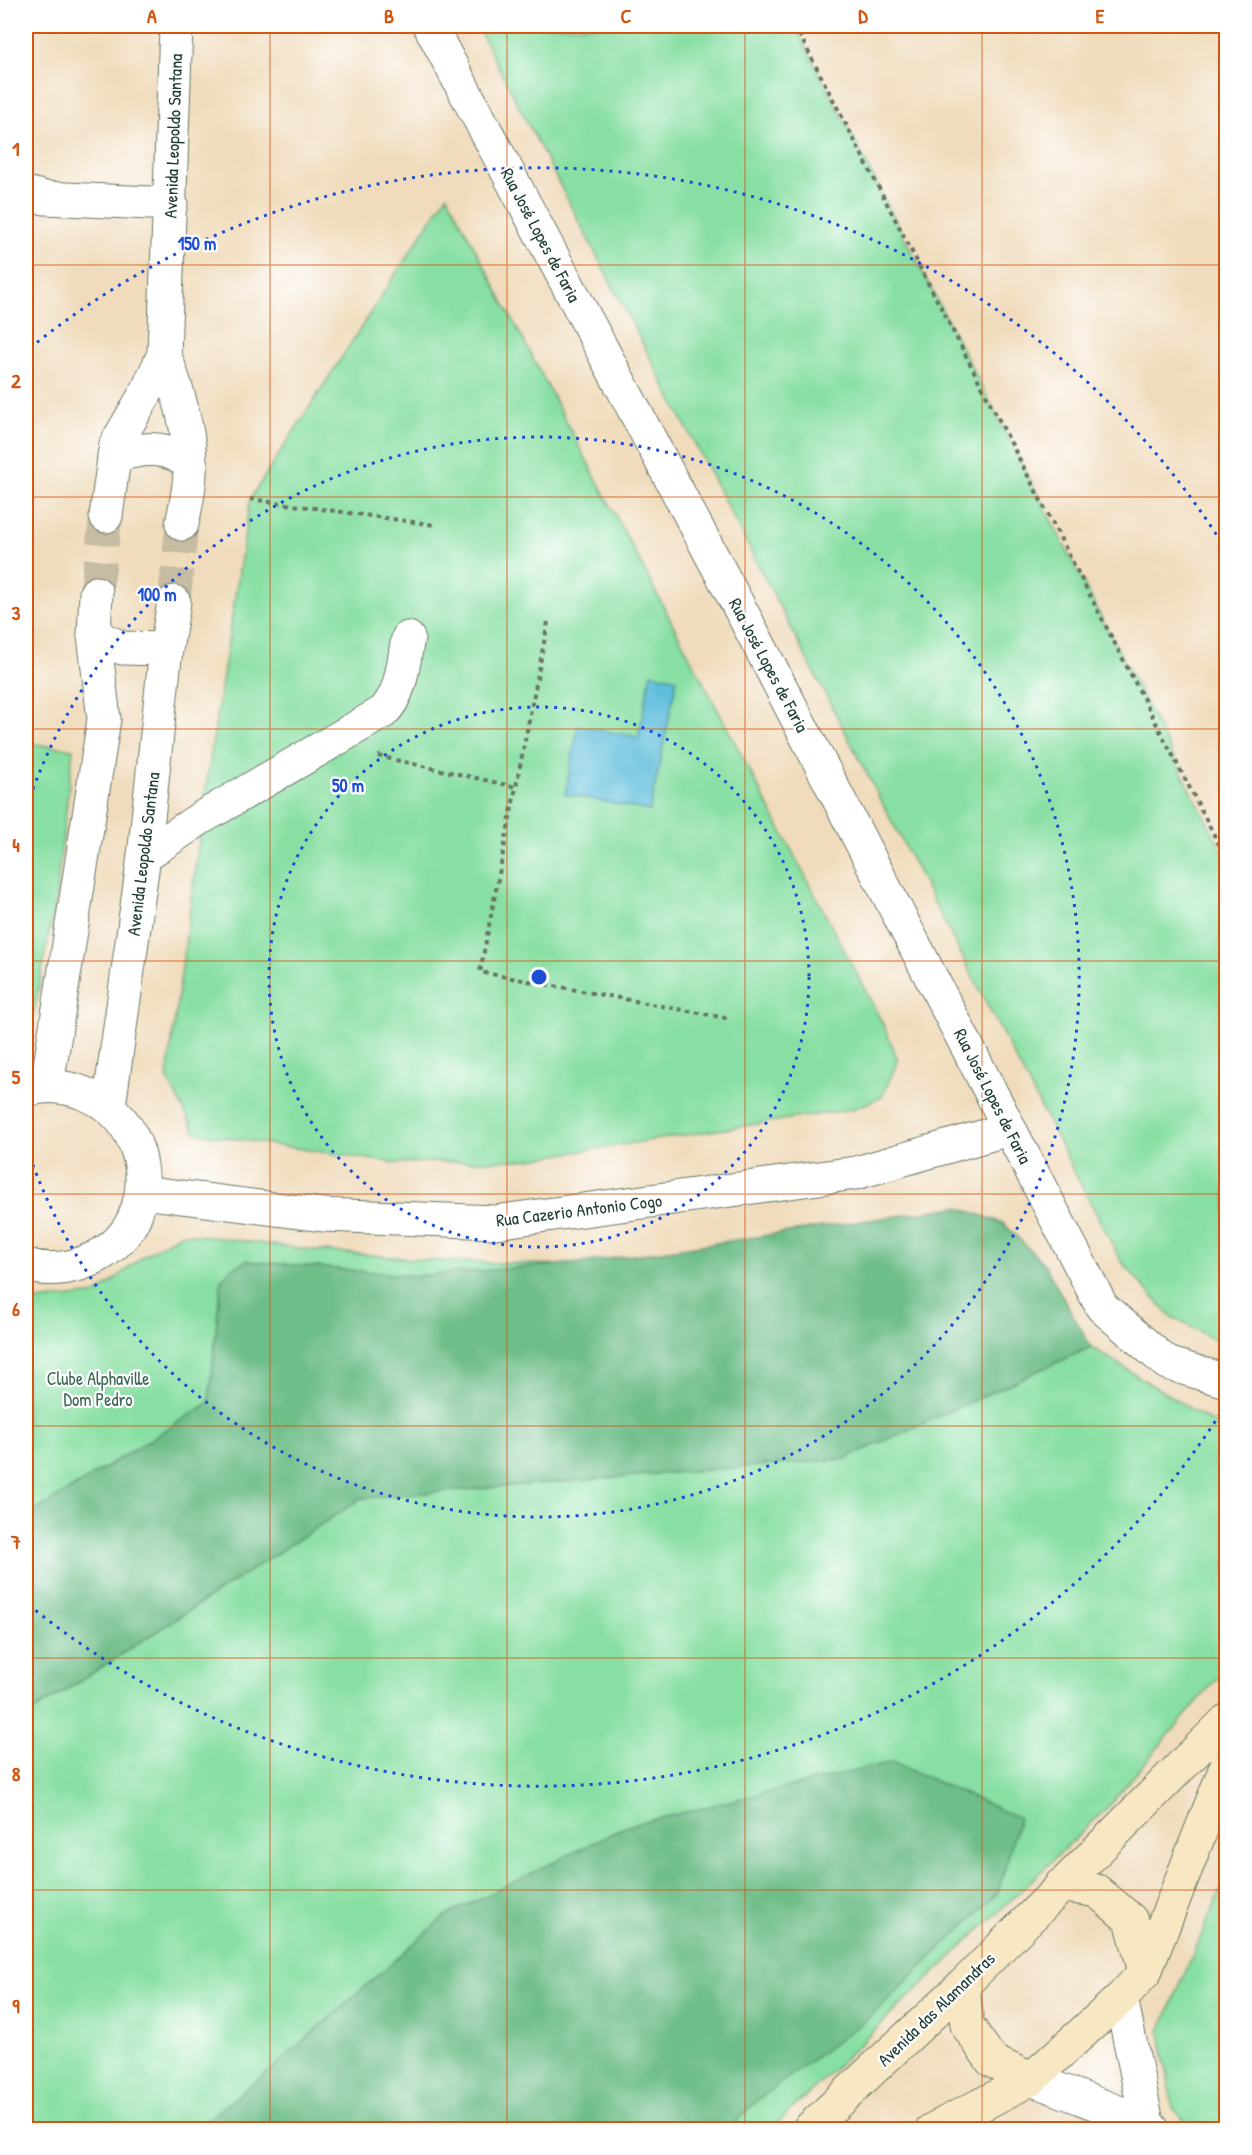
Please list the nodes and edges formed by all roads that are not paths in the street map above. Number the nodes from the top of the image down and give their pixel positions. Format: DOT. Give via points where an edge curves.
graph roads {
  1 [pos="176,26"];
  2 [pos="430,26"];
  3 [pos="26,193"];
  4 [pos="171,204"];
  5 [pos="165,354"];
  6 [pos="114,456"];
  7 [pos="190,465"];
  8 [pos="106,516"];
  9 [pos="182,524"];
  10 [pos="96,593"];
  11 [pos="174,602"];
  12 [pos="94,635"];
  13 [pos="408,638"];
  14 [pos="166,649"];
  15 [pos="144,856"];
  16 [pos="36,1088"];
  17 [pos="109,1106"];
  18 [pos="1010,1129"];
  19 [pos="142,1192"];
  20 [pos="26,1265"];
  21 [pos="1227,1381"];
  22 [pos="1227,1721"];
  23 [pos="1227,1767"];
  24 [pos="1061,1885"];
  25 [pos="1144,1972"];
  26 [pos="963,1985"];
  27 [pos="1121,1998"];
  28 [pos="1031,2079"];
  29 [pos="1150,2126"];
  30 [pos="808,2130"];
  31 [pos="932,2130"];
  1 -- 4 [label="street, Avenida Leopoldo Santana"];
  2 -- 18 [label="street, Rua José Lopes de Faria" via="746,620"];
  3 -- 4 [label="street" via="45,198"];
  4 -- 5 [label="street, Avenida Leopoldo Santana"];
  5 -- 6 [label="street" via="116,444"];
  5 -- 7 [label="street" via="179,397"];
  6 -- 7 [label="street" via="151,449 180,456"];
  6 -- 8 [label="street"];
  7 -- 9 [label="street"];
  10 -- 12 [label="street"];
  11 -- 14 [label="street, Avenida Leopoldo Santana"];
  12 -- 14 [label="street" via="122,648"];
  12 -- 16 [label="street" via="104,719"];
  13 -- 15 [label="street" via="398,690 393,703 383,712 201,818"];
  14 -- 15 [label="street, Avenida Leopoldo Santana"];
  15 -- 17 [label="street, Avenida Leopoldo Santana"];
  16 -- 17 [label="street" via="83,1092"];
  17 -- 19 [label="street" via="130,1130 141,1160"];
  18 -- 19 [label="street, Rua Cazerio Antonio Cogo" via="855,1173 495,1222 323,1215"];
  18 -- 21 [label="street, Rua José Lopes de Faria" via="1102,1307 1167,1363"];
  19 -- 20 [label="street" via="134,1219 116,1242 93,1259 66,1268"];
  22 -- 24 [label="street, Avenida das Alamandras"];
  23 -- 25 [label="street"];
  24 -- 25 [label="street" via="1098,1891 1131,1920"];
  24 -- 26 [label="street, Avenida das Alamandras"];
  25 -- 27 [label="street"];
  26 -- 28 [label="street" via="967,2025 992,2061"];
  26 -- 30 [label="street, Avenida das Alamandras"];
  27 -- 28 [label="street"];
  27 -- 29 [label="street"];
  28 -- 29 [label="street"];
  28 -- 31 [label="street"];
}
